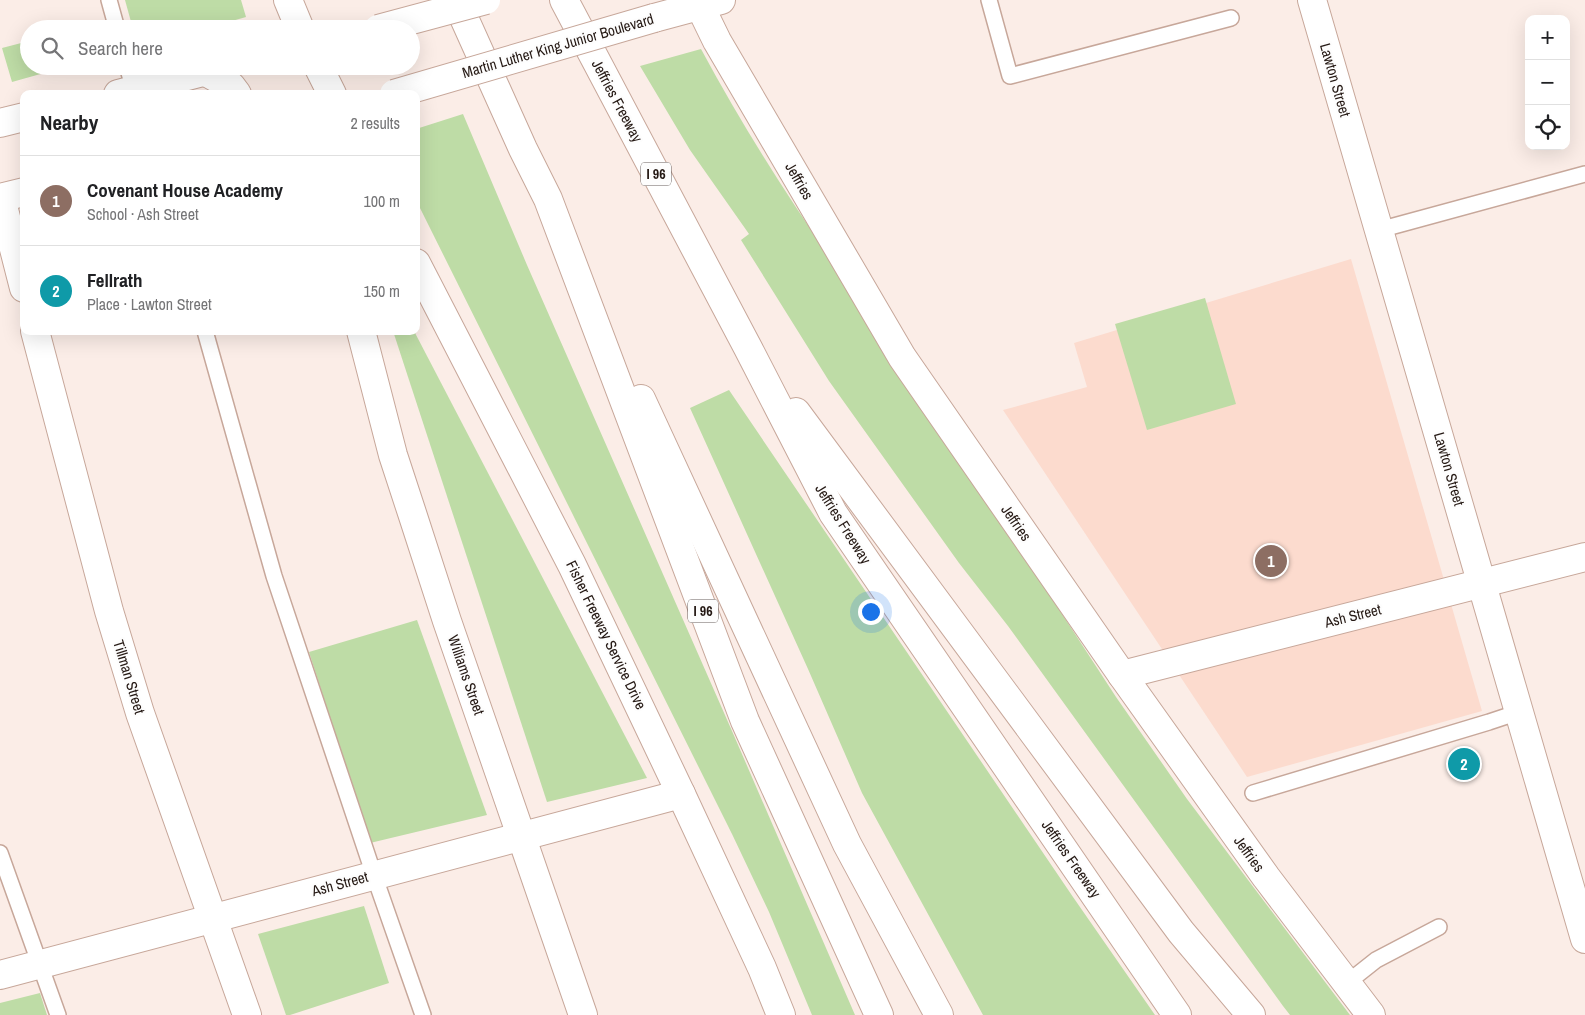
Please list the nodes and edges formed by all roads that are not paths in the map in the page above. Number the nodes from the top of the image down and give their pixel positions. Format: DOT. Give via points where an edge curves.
graph roads {
  1 [pos="109,0"];
  2 [pos="288,0"];
  3 [pos="456,0"];
  4 [pos="486,0"];
  5 [pos="564,0"];
  6 [pos="989,0"];
  7 [pos="1312,0"];
  8 [pos="706,2"];
  9 [pos="1231,18"];
  10 [pos="115,20"];
  11 [pos="296,20"];
  12 [pos="412,20"];
  13 [pos="177,75"];
  14 [pos="221,75"];
  15 [pos="322,75"];
  16 [pos="126,83"];
  17 [pos="234,90"];
  18 [pos="330,90"];
  19 [pos="408,90"];
  20 [pos="20,118"];
  21 [pos="0,123"];
  22 [pos="1585,174"];
  23 [pos="8,196"];
  24 [pos="548,198"];
  25 [pos="1379,230"];
  26 [pos="20,265"];
  27 [pos="420,271"];
  28 [pos="36,335"];
  29 [pos="205,335"];
  30 [pos="362,335"];
  31 [pos="748,348"];
  32 [pos="1585,557"];
  33 [pos="1482,584"];
  34 [pos="1122,675"];
  35 [pos="1519,712"];
  36 [pos="1253,793"];
  37 [pos="681,794"];
  38 [pos="522,836"];
  39 [pos="0,853"];
  40 [pos="374,875"];
  41 [pos="213,918"];
  42 [pos="1439,927"];
  43 [pos="1585,939"];
  44 [pos="39,965"];
  45 [pos="0,975"];
  46 [pos="1347,983"];
  47 [pos="58,1015"];
  48 [pos="247,1015"];
  49 [pos="423,1015"];
  50 [pos="583,1015"];
  51 [pos="781,1015"];
  52 [pos="879,1015"];
  53 [pos="939,1015"];
  54 [pos="1177,1015"];
  55 [pos="1251,1015"];
  56 [pos="1372,1015"];
  1 -- 10 [label="lane"];
  2 -- 11 [label="main road"];
  3 -- 24 [label="main road, I 96"];
  4 -- 12 [label="main road, bridge"];
  5 -- 31 [label="main road, Jeffries Freeway / I 96"];
  6 -- 9 [label="lane" via="1010,76"];
  7 -- 25 [label="main road, Lawton Street"];
  8 -- 19 [label="main road, Martin Luther King Junior Boulevard, bridge"];
  8 -- 34 [label="main road, Jeffries" via="717,41 902,357"];
  13 -- 16 [label="main road"];
  14 -- 17 [label="main road"];
  15 -- 18 [label="main road"];
  20 -- 21 [label="main road"];
  22 -- 25 [label="lane"];
  23 -- 26 [label="main road"];
  24 -- 52 [label="main road, I 96" via="745,721"];
  24 -- 53 [label="main road" via="847,844"];
  25 -- 33 [label="main road, Lawton Street"];
  27 -- 37 [label="main road, Fisher Freeway Service Drive" via="572,565"];
  28 -- 41 [label="main road, Tillman Street" via="109,611 140,713"];
  29 -- 40 [label="lane" via="274,576"];
  30 -- 38 [label="main road, Williams Street" via="393,455"];
  31 -- 54 [label="main road, Jeffries Freeway / I 96" via="833,513"];
  31 -- 55 [label="main road" via="1181,932"];
  32 -- 33 [label="main road, Ash Street"];
  33 -- 34 [label="main road, Ash Street"];
  33 -- 35 [label="main road, Lawton Street"];
  34 -- 46 [label="main road, Jeffries" via="1266,877"];
  35 -- 36 [label="lane"];
  35 -- 43 [label="main road, Lawton Street"];
  37 -- 38 [label="main road, Ash Street"];
  37 -- 51 [label="main road, Fisher Freeway Service Drive"];
  38 -- 40 [label="main road, Ash Street"];
  38 -- 50 [label="main road, Williams Street"];
  39 -- 44 [label="lane"];
  40 -- 41 [label="main road, Ash Street"];
  40 -- 49 [label="lane"];
  41 -- 44 [label="main road, Ash Street"];
  41 -- 48 [label="main road, Tillman Street"];
  42 -- 46 [label="lane" via="1376,960"];
  44 -- 45 [label="main road, Ash Street"];
  44 -- 47 [label="lane"];
  46 -- 56 [label="main road, Jeffries"];
}
